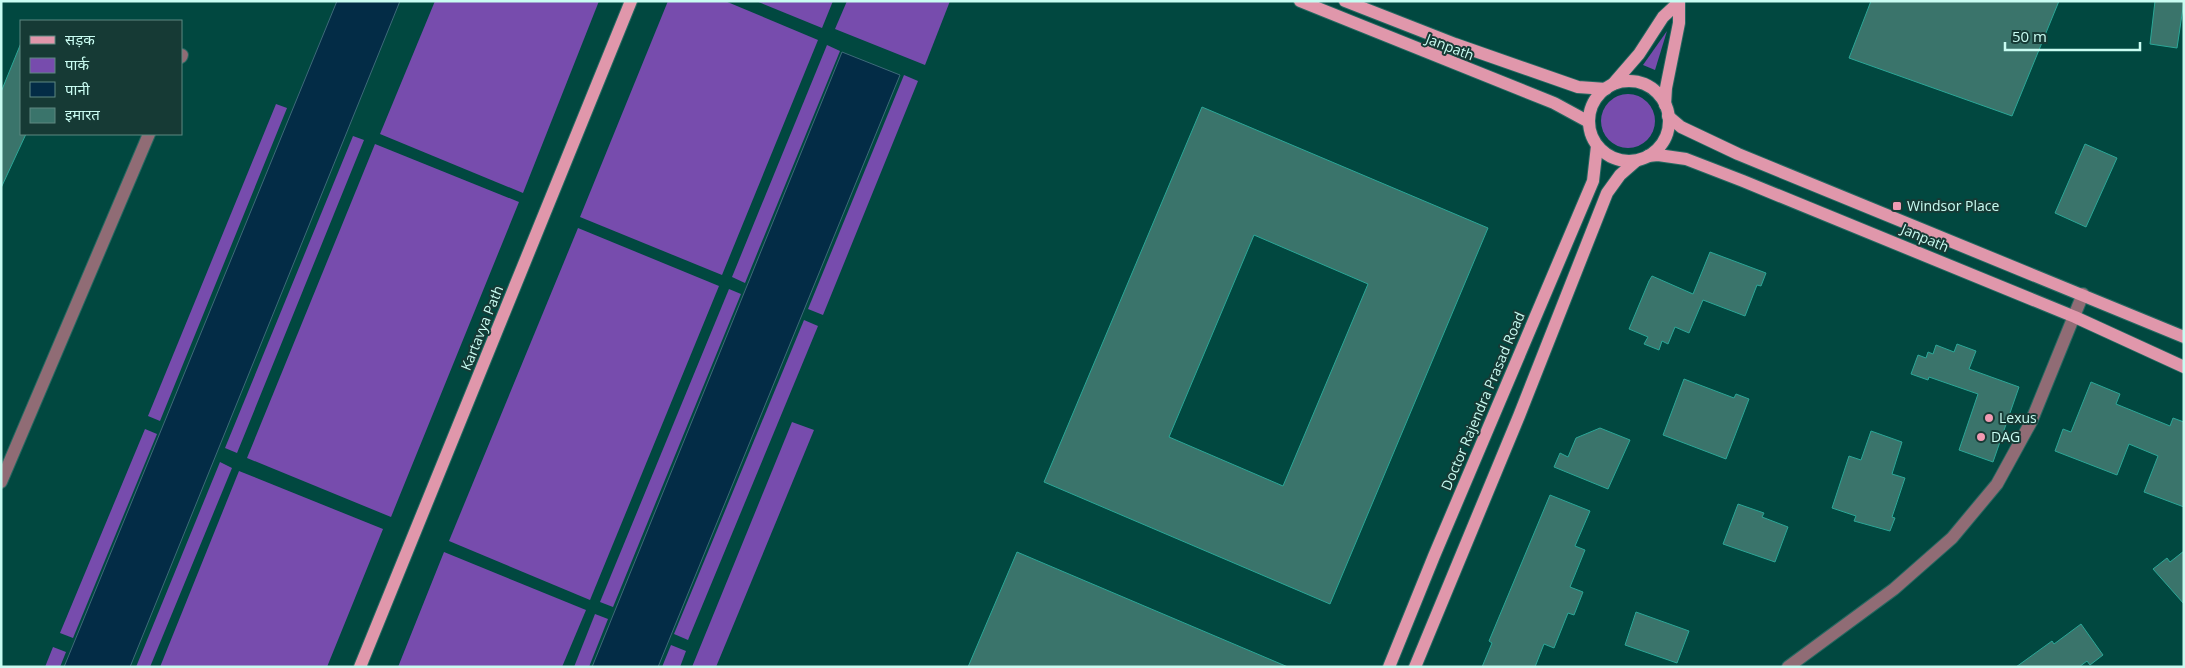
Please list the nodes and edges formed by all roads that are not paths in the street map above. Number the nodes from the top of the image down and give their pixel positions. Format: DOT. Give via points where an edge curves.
graph roads {
  1 [pos="631,1"];
  2 [pos="1300,1"];
  3 [pos="1345,1"];
  4 [pos="1678,2"];
  5 [pos="1609,87"];
  6 [pos="1666,110"];
  7 [pos="1589,122"];
  8 [pos="149,135"];
  9 [pos="1597,146"];
  10 [pos="1642,158"];
  11 [pos="2084,294"];
  12 [pos="2075,317"];
  13 [pos="2184,337"];
  14 [pos="2184,367"];
  15 [pos="1,482"];
  16 [pos="360,667"];
  17 [pos="1389,667"];
  18 [pos="1415,667"];
  19 [pos="1788,667"];
  1 -- 16 [label="main road, Kartavya Path"];
  2 -- 7 [label="main road, Janpath" via="1554,103"];
  3 -- 5 [label="main road, Janpath" via="1578,87"];
  4 -- 5 [label="main road" via="1662,17 1639,54"];
  4 -- 6 [label="main road" via="1679,23 1666,88"];
  5 -- 6 [label="main road" via="1637,82 1658,94"];
  5 -- 7 [label="main road" via="1593,103"];
  6 -- 10 [label="main road" via="1668,128 1664,139 1658,149"];
  6 -- 11 [label="main road, Janpath" via="1681,127 1738,154"];
  7 -- 9 [label="main road"];
  8 -- 15 [label="street"];
  9 -- 10 [label="main road" via="1614,159"];
  9 -- 17 [label="main road, Doctor Rajendra Prasad Road" via="1593,182"];
  10 -- 12 [label="main road, Janpath" via="1658,155 1695,162"];
  10 -- 18 [label="main road" via="1620,175 1607,193"];
  11 -- 12 [label="street"];
  11 -- 13 [label="main road, Janpath"];
  12 -- 14 [label="main road, Janpath"];
  12 -- 19 [label="street" via="2032,422 1997,484 1952,538 1894,589"];
}
